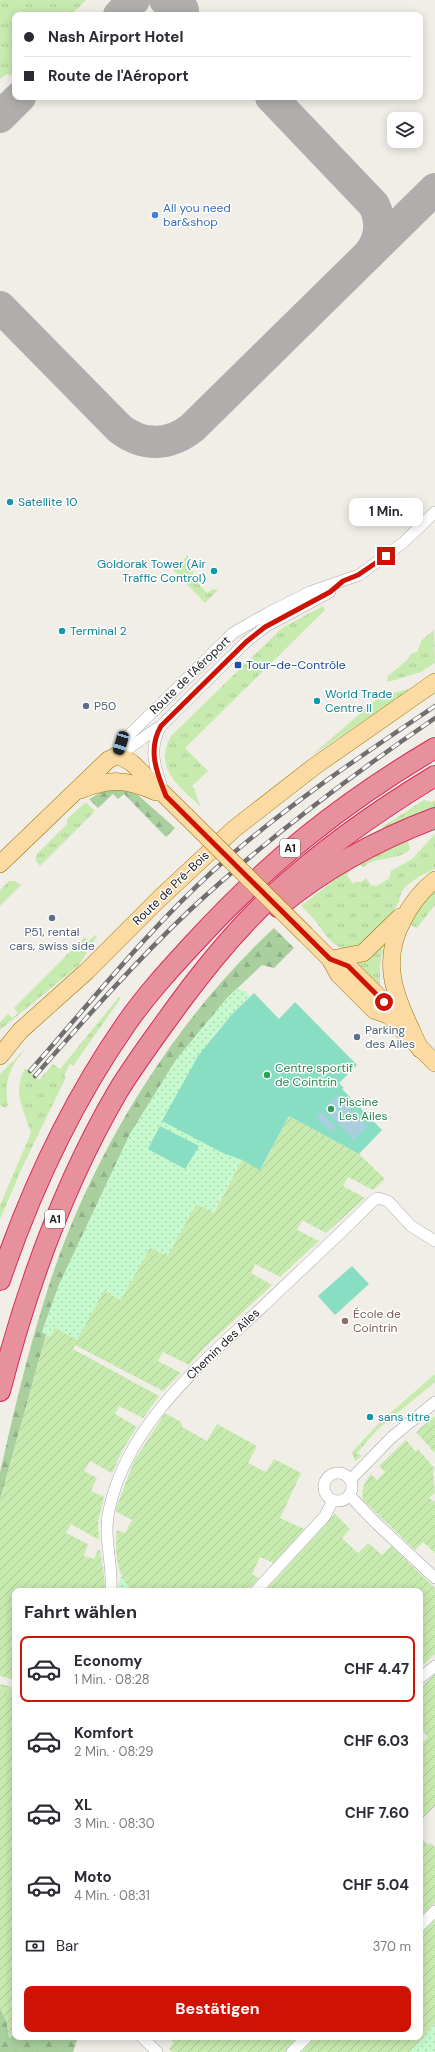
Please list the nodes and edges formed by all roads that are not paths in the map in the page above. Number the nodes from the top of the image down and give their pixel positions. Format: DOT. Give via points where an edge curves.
graph roads {
  1 [pos="435,512"];
  2 [pos="343,581"];
  3 [pos="435,682"];
  4 [pos="161,726"];
  5 [pos="435,748"];
  6 [pos="118,755"];
  7 [pos="435,776"];
  8 [pos="75,792"];
  9 [pos="166,796"];
  10 [pos="435,818"];
  11 [pos="0,864"];
  12 [pos="435,880"];
  13 [pos="408,908"];
  14 [pos="330,959"];
  15 [pos="180,1002"];
  16 [pos="20,1030"];
  17 [pos="0,1042"];
  18 [pos="420,1049"];
  19 [pos="0,1056"];
  20 [pos="435,1063"];
  21 [pos="435,1241"];
  22 [pos="0,1280"];
  23 [pos="0,1391"];
  24 [pos="435,1402"];
  25 [pos="350,1480"];
  26 [pos="349,1495"];
  27 [pos="333,1500"];
  28 [pos="435,1578"];
  29 [pos="111,1588"];
  30 [pos="259,1588"];
  31 [pos="435,1666"];
  32 [pos="423,1676"];
  33 [pos="435,1912"];
  34 [pos="423,1923"];
  35 [pos="145,2040"];
  36 [pos="304,2040"];
  37 [pos="156,2052"];
  38 [pos="292,2052"];
  1 -- 2 [label="street, Route de l'Aéroport" via="404,542 377,563"];
  2 -- 4 [label="street, Route de l'Aéroport" via="330,592 261,629"];
  2 -- 6 [label="street, Route de l'Aéroport" via="310,592 233,633 126,737"];
  3 -- 16 [label="main road, Route de Pré-Bois" via="315,766 234,829 86,971"];
  4 -- 6 [label="street, Route de l'Aéroport"];
  4 -- 9 [label="street, Route de l'Aéroport" via="155,741 153,757"];
  5 -- 22 [label="highway, A1" via="357,797 279,858 209,927 146,998 92,1076 61,1133 33,1193"];
  6 -- 8 [label="main road, Route de l'Aéroport" via="108,760"];
  6 -- 9 [label="main road" via="132,763"];
  7 -- 15 [label="highway, A1" via="364,821 294,876 244,925 197,978"];
  8 -- 9 [label="main road" via="99,783 119,781 137,784"];
  8 -- 11 [label="main road, Route de l'Aéroport"];
  9 -- 14 [label="main road, bridge"];
  10 -- 15 [label="highway" via="375,844 291,896 263,919"];
  12 -- 13 [label="main road"];
  13 -- 14 [label="main road" via="367,950 357,955"];
  13 -- 18 [label="main road" via="394,938 390,963 391,976 400,1005"];
  14 -- 18 [label="main road" via="339,975 374,1010 388,1015"];
  15 -- 23 [label="highway, A1" via="119,1091 74,1175 34,1276"];
  16 -- 17 [label="main road"];
  16 -- 19 [label="main road, Route de Pré-Bois"];
  18 -- 20 [label="main road"];
  21 -- 29 [label="street, Chemin des Ailes" via="411,1226 388,1201 378,1198 374,1200 190,1374 150,1424 115,1489 106,1533"];
  24 -- 25 [label="street" via="392,1437"];
  25 -- 26 [label="street" via="352,1485"];
  25 -- 27 [label="street" via="336,1473 327,1478 325,1491"];
  26 -- 27 [label="street" via="342,1500"];
  26 -- 28 [label="street"];
  27 -- 30 [label="street" via="325,1516"];
  31 -- 32 [label="street"];
  33 -- 34 [label="street"];
  35 -- 37 [label="street"];
  36 -- 38 [label="street"];
}
